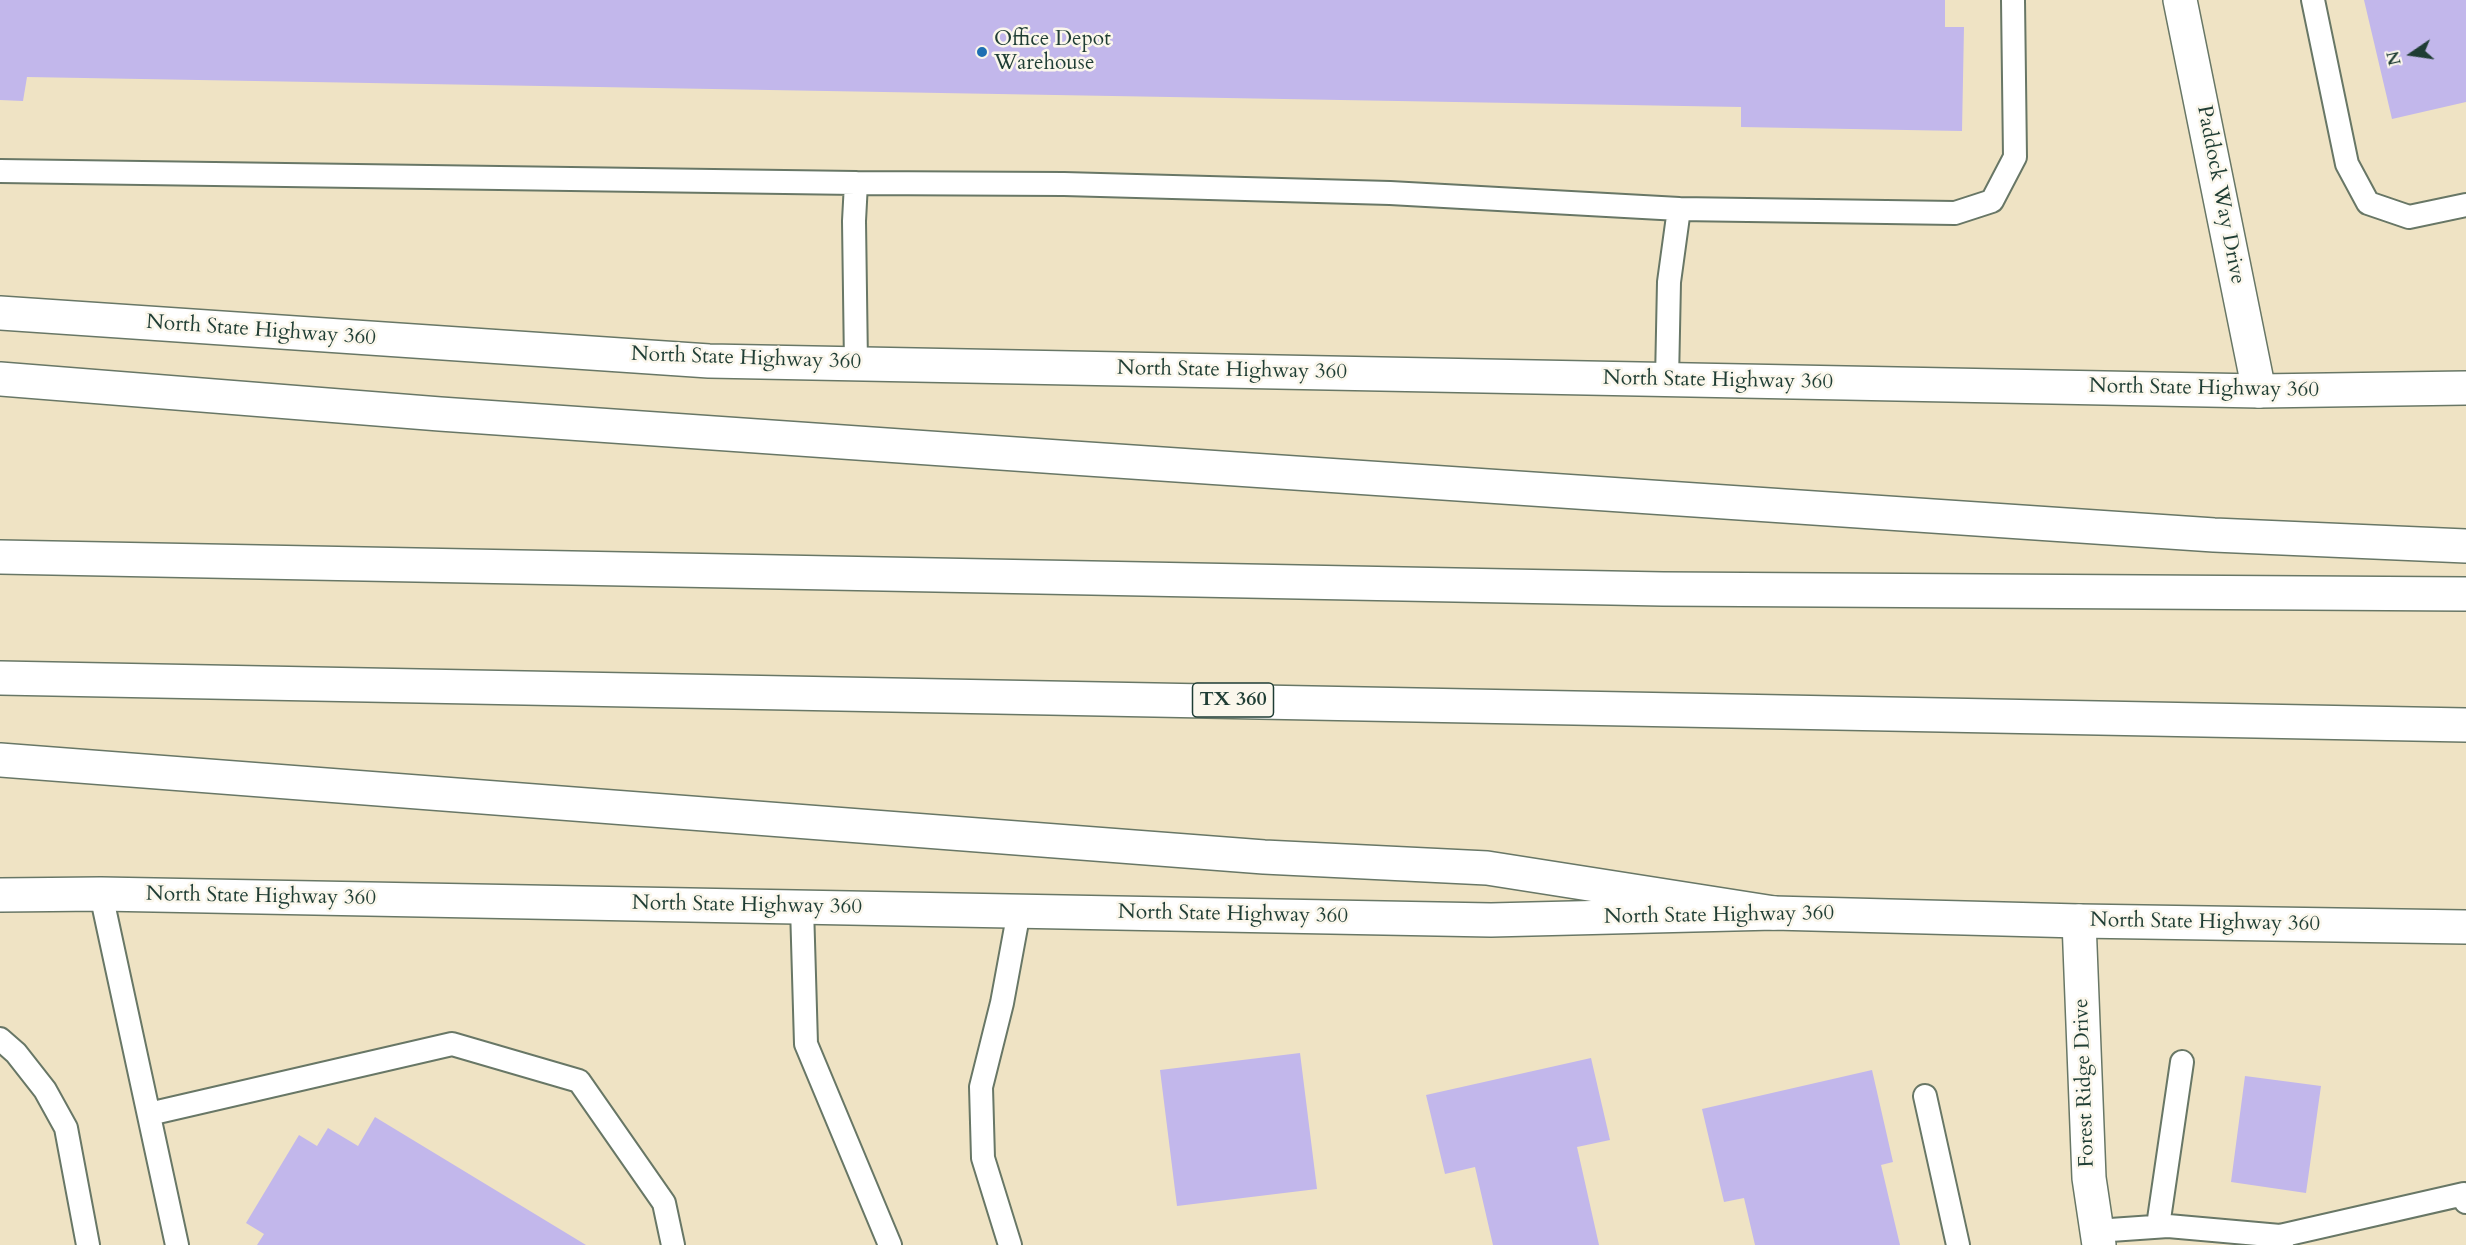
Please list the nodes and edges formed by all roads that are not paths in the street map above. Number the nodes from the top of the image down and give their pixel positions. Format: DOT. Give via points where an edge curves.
graph roads {
  1 [pos="2013,0"];
  2 [pos="2180,0"];
  3 [pos="2313,0"];
  4 [pos="0,171"];
  5 [pos="856,183"];
  6 [pos="2466,205"];
  7 [pos="1679,209"];
  8 [pos="0,313"];
  9 [pos="856,364"];
  10 [pos="0,379"];
  11 [pos="1667,380"];
  12 [pos="2466,388"];
  13 [pos="2259,391"];
  14 [pos="2466,546"];
  15 [pos="0,557"];
  16 [pos="2466,594"];
  17 [pos="0,678"];
  18 [pos="2466,725"];
  19 [pos="0,759"];
  20 [pos="100,894"];
  21 [pos="0,895"];
  22 [pos="802,907"];
  23 [pos="1019,911"];
  24 [pos="1773,913"];
  25 [pos="2079,921"];
  26 [pos="2466,927"];
  27 [pos="0,1039"];
  28 [pos="2182,1062"];
  29 [pos="1925,1096"];
  30 [pos="149,1114"];
  31 [pos="2466,1202"];
  32 [pos="2158,1226"];
  33 [pos="2098,1238"];
  34 [pos="2281,1240"];
  35 [pos="88,1245"];
  36 [pos="177,1245"];
  37 [pos="673,1245"];
  38 [pos="890,1245"];
  39 [pos="1010,1245"];
  40 [pos="1958,1245"];
  1 -- 7 [label="lane" via="2015,157 1992,201 1955,213"];
  2 -- 13 [label="main road, Paddock Way Drive"];
  3 -- 6 [label="lane" via="2347,164 2368,203 2409,217"];
  4 -- 5 [label="lane"];
  5 -- 7 [label="lane" via="1390,193"];
  5 -- 9 [label="lane"];
  7 -- 11 [label="lane" via="1669,282"];
  8 -- 9 [label="main road, North State Highway 360" via="709,361"];
  9 -- 11 [label="main road, North State Highway 360"];
  10 -- 14 [label="main road" via="1061,457 2214,535"];
  11 -- 13 [label="main road, North State Highway 360"];
  12 -- 13 [label="main road, North State Highway 360"];
  15 -- 16 [label="main road" via="1652,588"];
  17 -- 18 [label="main road, TX 360"];
  19 -- 24 [label="main road" via="1264,857 1487,868"];
  20 -- 21 [label="main road, North State Highway 360"];
  20 -- 22 [label="main road, North State Highway 360"];
  20 -- 30 [label="lane"];
  22 -- 23 [label="main road, North State Highway 360"];
  22 -- 38 [label="lane" via="806,1044"];
  23 -- 24 [label="main road, North State Highway 360" via="1491,920"];
  23 -- 39 [label="lane" via="981,1087 983,1158"];
  24 -- 25 [label="main road, North State Highway 360"];
  25 -- 26 [label="main road, North State Highway 360"];
  25 -- 33 [label="main road, Forest Ridge Drive" via="2088,1158"];
  27 -- 35 [label="lane" via="45,1090 66,1128"];
  28 -- 32 [label="lane"];
  29 -- 40 [label="lane"];
  30 -- 36 [label="lane"];
  30 -- 37 [label="lane" via="452,1044 579,1081 664,1203"];
  31 -- 34 [label="lane" via="2464,1194"];
  32 -- 33 [label="lane"];
  32 -- 34 [label="lane"];
}
